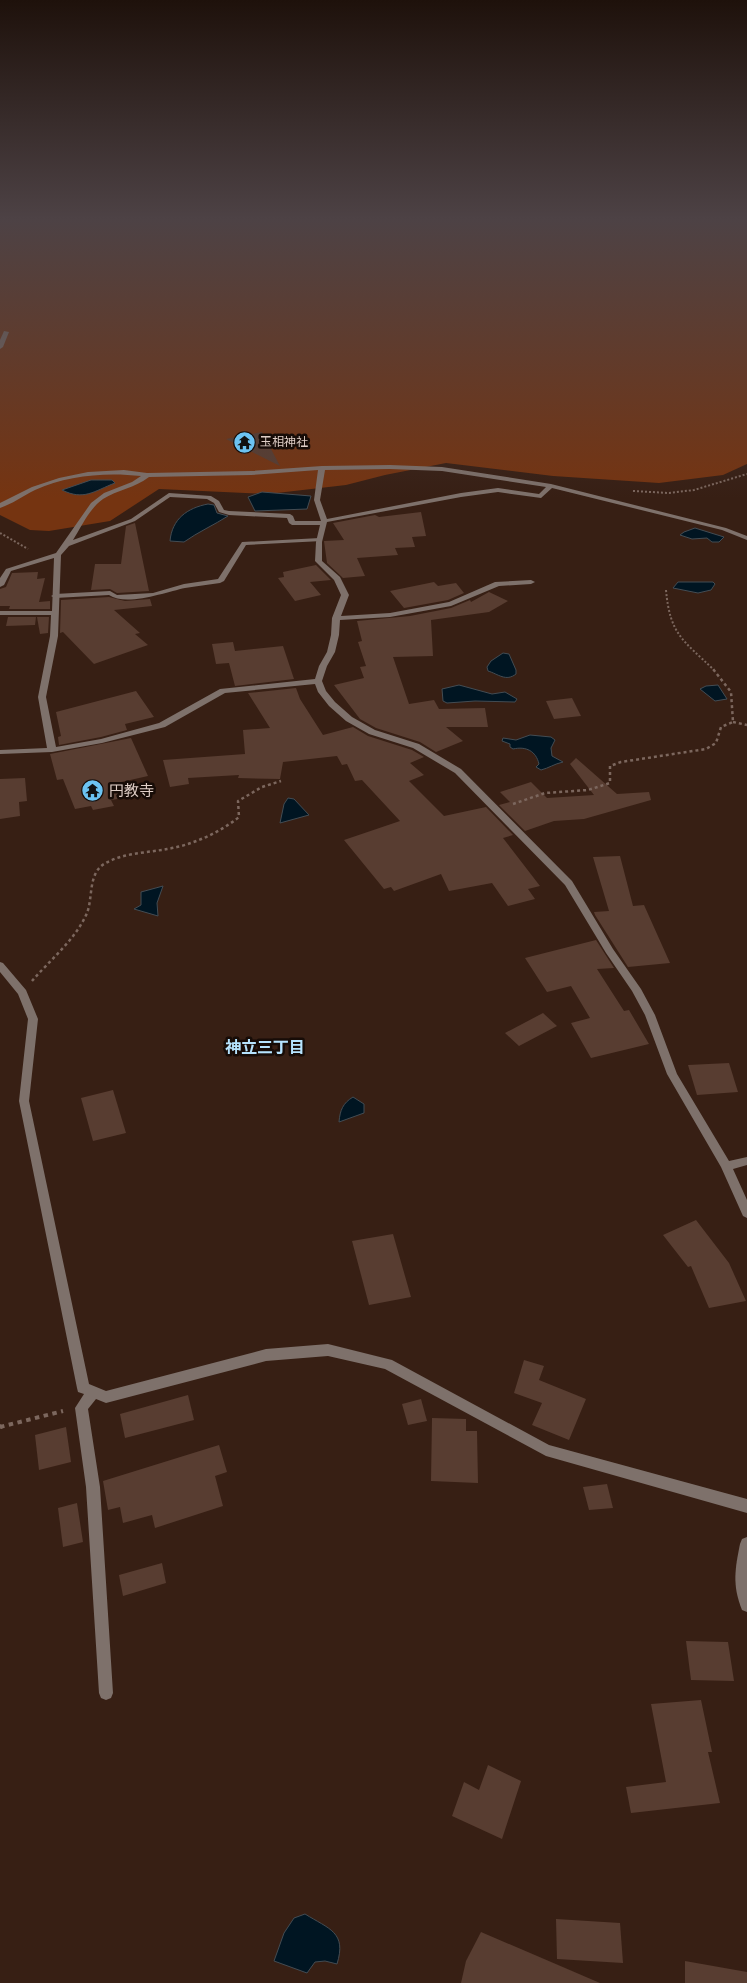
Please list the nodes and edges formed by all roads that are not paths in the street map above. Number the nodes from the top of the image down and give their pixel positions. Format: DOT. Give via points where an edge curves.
graph roads {
  1 [pos="6,332"];
  2 [pos="0,347"];
  3 [pos="322,468"];
  4 [pos="147,474"];
  5 [pos="551,486"];
  6 [pos="0,506"];
  7 [pos="324,522"];
  8 [pos="747,538"];
  9 [pos="320,540"];
  10 [pos="68,544"];
  11 [pos="54,555"];
  12 [pos="532,582"];
  13 [pos="0,585"];
  14 [pos="56,596"];
  15 [pos="55,612"];
  16 [pos="0,613"];
  17 [pos="336,618"];
  18 [pos="318,681"];
  19 [pos="52,750"];
  20 [pos="0,752"];
  21 [pos="0,965"];
  22 [pos="747,1161"];
  23 [pos="726,1166"];
  24 [pos="747,1213"];
  25 [pos="93,1392"];
  26 [pos="747,1506"];
  27 [pos="747,1544"];
  28 [pos="747,1605"];
  29 [pos="106,1693"];
  1 -- 2 [label="street"];
  3 -- 4 [label="street" via="251,473"];
  3 -- 5 [label="street" via="442,469"];
  3 -- 7 [label="street" via="318,500"];
  4 -- 6 [label="street" via="97,473 60,479"];
  4 -- 10 [label="street" via="138,483 104,495 92,505"];
  5 -- 7 [label="street" via="542,496 498,490 480,492"];
  5 -- 8 [label="street" via="724,529"];
  7 -- 9 [label="street"];
  7 -- 10 [label="street" via="292,523 290,516 229,514 221,511 217,502 208,497 170,495 133,520"];
  9 -- 14 [label="street" via="244,543 220,581 184,586 154,595"];
  9 -- 17 [label="street" via="318,561 337,579 345,595"];
  10 -- 11 [label="street"];
  11 -- 13 [label="street" via="8,570"];
  11 -- 14 [label="street"];
  12 -- 17 [label="street" via="498,584 467,599 390,615"];
  14 -- 15 [label="street"];
  15 -- 16 [label="street"];
  15 -- 19 [label="street" via="54,636 42,697"];
  17 -- 18 [label="street" via="331,652"];
  18 -- 19 [label="street" via="222,691 162,725"];
  18 -- 23 [label="street" via="322,692 349,719 372,732 416,746 458,771 569,883 609,951 636,989 650,1015 672,1074"];
  19 -- 20 [label="street"];
  21 -- 25 [label="street" via="22,993 33,1019 24,1101 83,1388"];
  22 -- 23 [label="street"];
  23 -- 24 [label="street"];
  25 -- 26 [label="street" via="106,1397 266,1355 328,1350 388,1364 546,1450"];
  25 -- 29 [label="street" via="81,1408 93,1487"];
  27 -- 28 [label="street" via="742,1577"];
}
